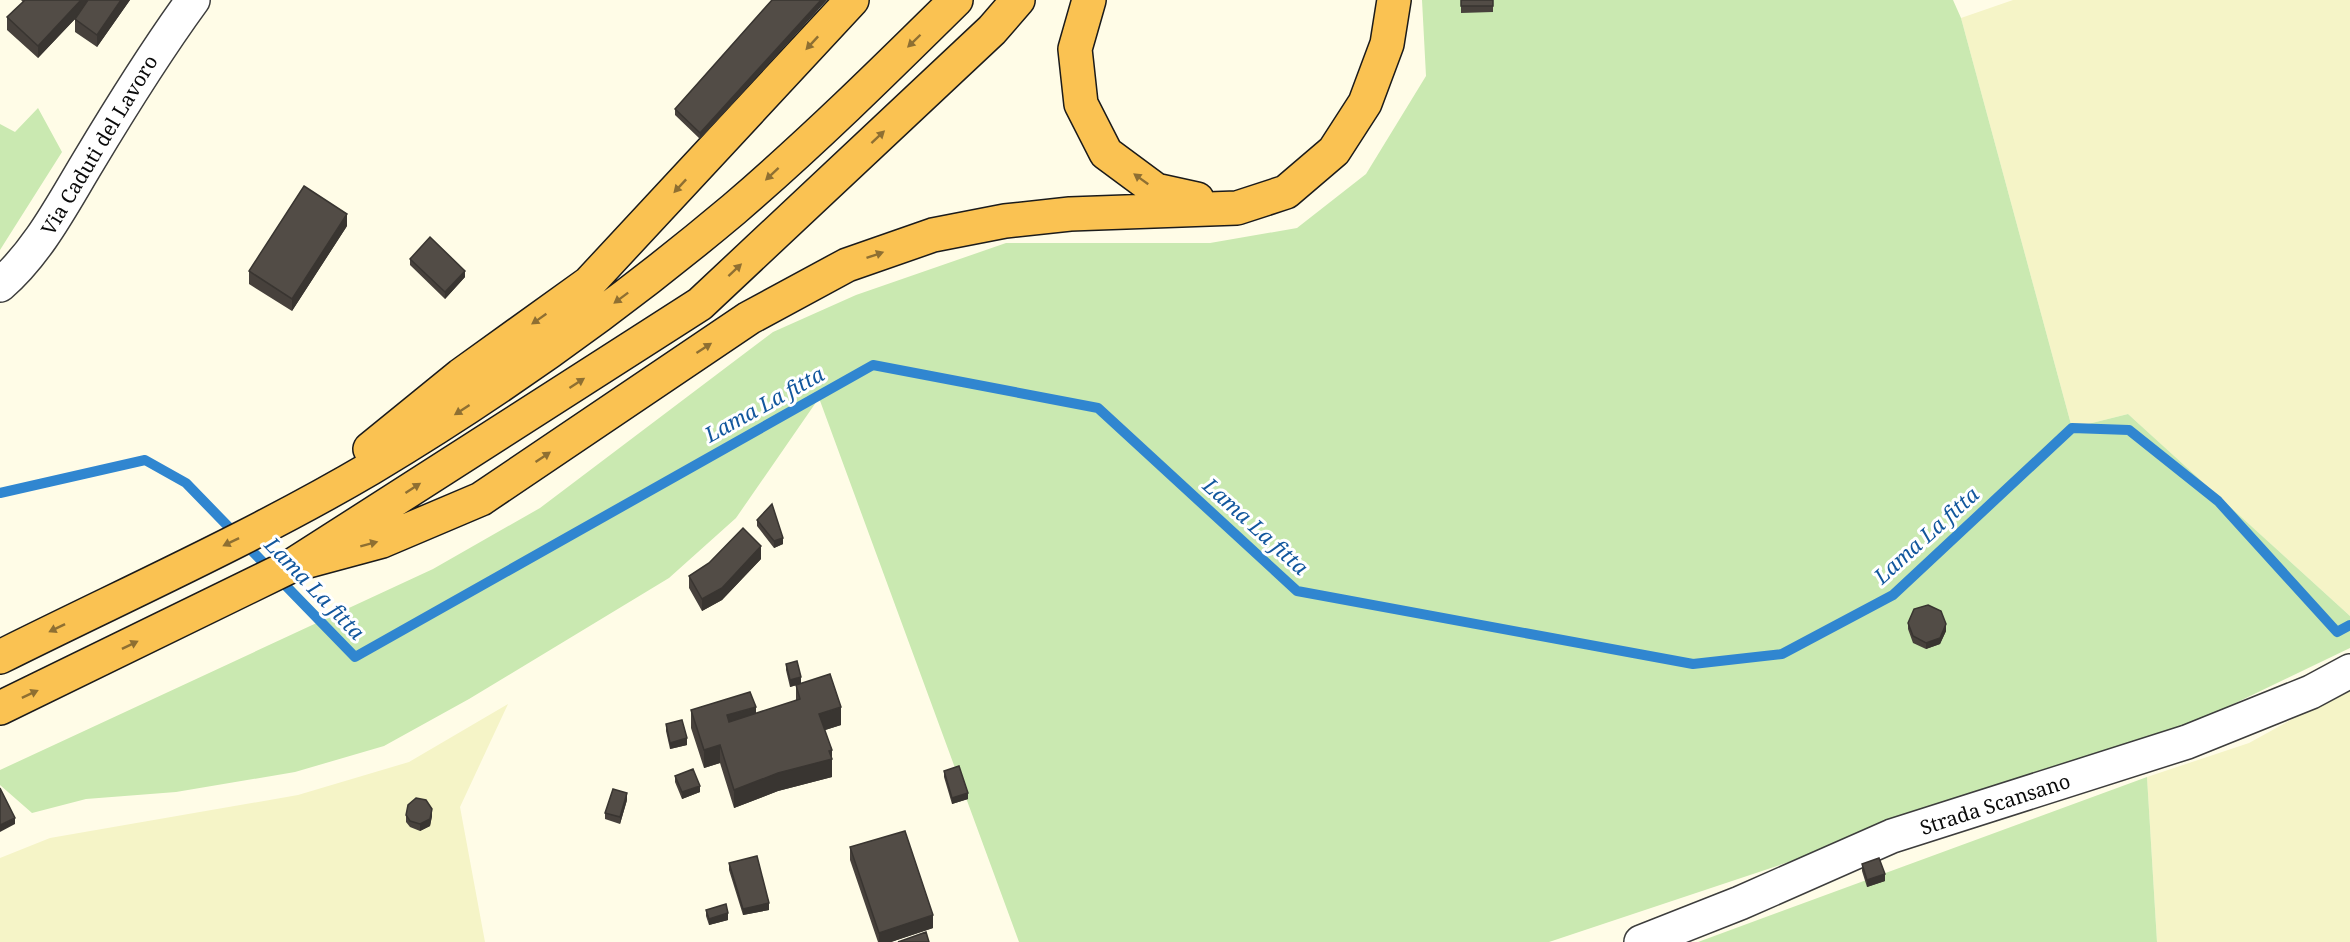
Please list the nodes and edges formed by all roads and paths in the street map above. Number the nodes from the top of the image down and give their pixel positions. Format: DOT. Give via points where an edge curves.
graph roads {
  1 [pos="193,0"];
  2 [pos="852,0"];
  3 [pos="956,0"];
  4 [pos="1018,0"];
  5 [pos="1089,0"];
  6 [pos="1394,0"];
  7 [pos="1237,208"];
  8 [pos="0,285"];
  9 [pos="331,491"];
  10 [pos="293,565"];
  11 [pos="0,657"];
  12 [pos="2350,671"];
  13 [pos="0,708"];
  14 [pos="1641,942"];
  1 -- 8 [label="street, Via Caduti del Lavoro" via="153,54 41,240"];
  2 -- 9 [label="highway, one-way" via="590,283 460,375 379,440"];
  3 -- 9 [label="highway, one-way" via="734,208 621,298 501,384"];
  10 -- 4 [label="highway, one-way" via="700,304 992,30"];
  7 -- 5 [label="highway, one-way" via="1156,190 1106,153 1081,104 1075,49"];
  6 -- 7 [label="highway" via="1387,44 1365,103 1334,152 1286,192"];
  10 -- 7 [label="highway, one-way" via="382,541 481,499 749,318 847,265 933,235 1005,221 1070,214"];
  9 -- 11 [label="highway, one-way"];
  13 -- 10 [label="highway, one-way"];
  12 -- 14 [label="street, Strada Scansano" via="2311,692 2187,742 1892,836"];
}
